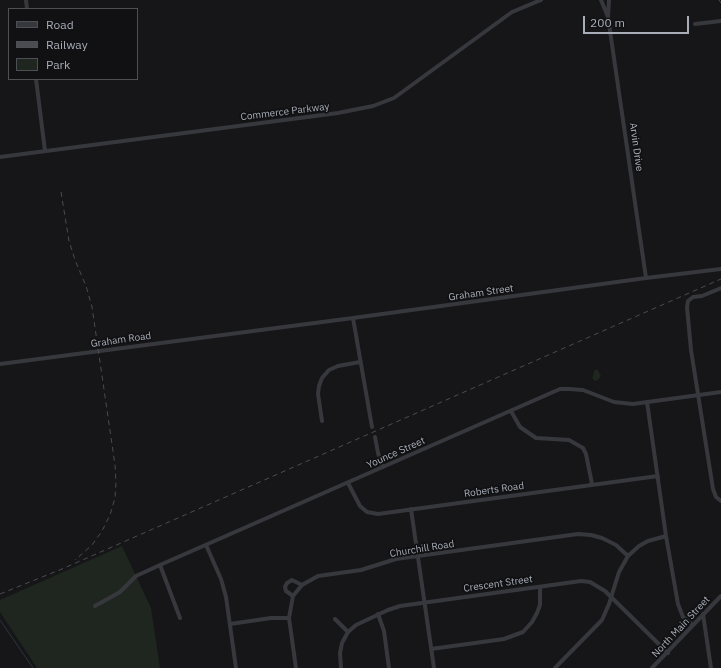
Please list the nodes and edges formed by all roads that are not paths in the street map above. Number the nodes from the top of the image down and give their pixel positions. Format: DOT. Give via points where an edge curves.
graph roads {
  1 [pos="541,0"];
  2 [pos="601,0"];
  3 [pos="609,0"];
  4 [pos="608,17"];
  5 [pos="721,21"];
  6 [pos="695,24"];
  7 [pos="36,80"];
  8 [pos="45,151"];
  9 [pos="0,157"];
  10 [pos="721,269"];
  11 [pos="646,278"];
  12 [pos="721,288"];
  13 [pos="353,318"];
  14 [pos="244,332"];
  15 [pos="360,362"];
  16 [pos="0,364"];
  17 [pos="721,392"];
  18 [pos="697,395"];
  19 [pos="647,402"];
  20 [pos="511,411"];
  21 [pos="322,421"];
  22 [pos="372,427"];
  23 [pos="375,437"];
  24 [pos="383,467"];
  25 [pos="658,476"];
  26 [pos="348,483"];
  27 [pos="592,484"];
  28 [pos="721,501"];
  29 [pos="411,509"];
  30 [pos="666,536"];
  31 [pos="206,545"];
  32 [pos="628,556"];
  33 [pos="418,557"];
  34 [pos="160,565"];
  35 [pos="302,585"];
  36 [pos="540,587"];
  37 [pos="292,596"];
  38 [pos="721,596"];
  39 [pos="611,597"];
  40 [pos="424,603"];
  41 [pos="95,606"];
  42 [pos="378,614"];
  43 [pos="703,614"];
  44 [pos="180,618"];
  45 [pos="289,618"];
  46 [pos="336,618"];
  47 [pos="230,624"];
  48 [pos="693,625"];
  49 [pos="348,632"];
  50 [pos="431,649"];
  51 [pos="668,653"];
  52 [pos="236,668"];
  53 [pos="296,668"];
  54 [pos="342,668"];
  55 [pos="389,668"];
  56 [pos="434,668"];
  57 [pos="555,668"];
  58 [pos="652,668"];
  59 [pos="711,668"];
  1 -- 8 [label="street, Commerce Parkway" via="501,19 394,98 373,106 338,113"];
  2 -- 4 [label="street, Arvin Drive"];
  3 -- 4 [label="street, Arvin Drive"];
  4 -- 11 [label="street, Arvin Drive"];
  5 -- 6 [label="street"];
  7 -- 8 [label="street"];
  8 -- 9 [label="street, Commerce Parkway"];
  10 -- 11 [label="street, Graham Street"];
  11 -- 13 [label="street, Graham Street"];
  12 -- 18 [label="street" via="688,301"];
  13 -- 14 [label="street, Graham Street"];
  13 -- 15 [label="street"];
  14 -- 16 [label="street, Graham Road"];
  15 -- 21 [label="street" via="338,366 329,370 322,378 318,394"];
  15 -- 22 [label="street"];
  17 -- 18 [label="street, Younce Street"];
  18 -- 19 [label="street, Younce Street"];
  18 -- 28 [label="street" via="713,489 716,498"];
  19 -- 20 [label="street, Younce Street" via="614,402 583,390 569,389 560,390"];
  19 -- 25 [label="street"];
  20 -- 24 [label="street, Younce Street"];
  20 -- 27 [label="street" via="520,427 536,438 569,440 583,448"];
  23 -- 24 [label="street"];
  24 -- 26 [label="street, Younce Street"];
  25 -- 27 [label="street, Roberts Road"];
  25 -- 30 [label="street"];
  26 -- 29 [label="street, Roberts Road" via="360,506 367,512 378,514"];
  26 -- 31 [label="street, Younce Street"];
  27 -- 29 [label="street, Roberts Road"];
  29 -- 33 [label="street"];
  30 -- 32 [label="street" via="648,541"];
  30 -- 48 [label="street" via="678,604 683,617"];
  31 -- 34 [label="street, Younce Street"];
  31 -- 47 [label="street" via="224,588"];
  32 -- 33 [label="street, Churchill Road" via="616,545 602,538 578,534"];
  32 -- 39 [label="street" via="619,572"];
  33 -- 35 [label="street, Churchill Road" via="390,561 361,570 318,576"];
  33 -- 40 [label="street"];
  34 -- 41 [label="street, Younce Street" via="136,576 120,592"];
  34 -- 44 [label="street"];
  35 -- 37 [label="street, Churchill Road"];
  35 -- 37 [label="street" via="292,580 288,583 286,591"];
  36 -- 39 [label="street, Crescent Street" via="586,581 596,585"];
  36 -- 40 [label="street, Crescent Street"];
  36 -- 50 [label="street" via="538,613 523,632 504,639"];
  37 -- 45 [label="street"];
  38 -- 43 [label="street, North Main Street"];
  39 -- 51 [label="street, Crescent Street"];
  39 -- 57 [label="street" via="598,625"];
  40 -- 42 [label="street, Crescent Street" via="400,606"];
  40 -- 50 [label="street"];
  42 -- 49 [label="street, Crescent Street"];
  42 -- 55 [label="street" via="384,631"];
  43 -- 48 [label="street, North Main Street"];
  43 -- 59 [label="street"];
  45 -- 47 [label="street"];
  45 -- 53 [label="street"];
  46 -- 49 [label="street"];
  47 -- 52 [label="street"];
  48 -- 51 [label="street, North Main Street"];
  49 -- 54 [label="street" via="340,653"];
  50 -- 56 [label="street"];
  51 -- 58 [label="street, North Main Street"];
}
